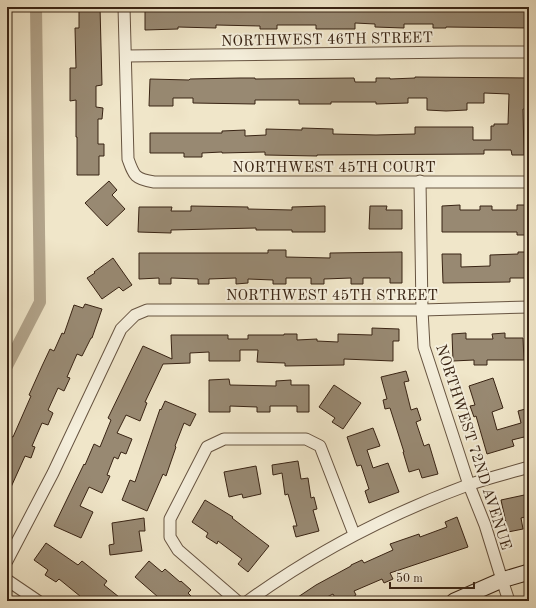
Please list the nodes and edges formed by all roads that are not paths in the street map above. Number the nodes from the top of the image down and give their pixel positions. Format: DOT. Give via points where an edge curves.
graph roads {
  1 [pos="124,7"];
  2 [pos="529,52"];
  3 [pos="126,56"];
  4 [pos="420,181"];
  5 [pos="529,182"];
  6 [pos="529,307"];
  7 [pos="422,310"];
  8 [pos="529,467"];
  9 [pos="469,485"];
  10 [pos="354,534"];
  11 [pos="7,561"];
  12 [pos="529,572"];
  13 [pos="7,580"];
  14 [pos="502,580"];
  15 [pos="38,601"];
  16 [pos="237,601"];
  17 [pos="248,601"];
  18 [pos="454,601"];
  19 [pos="509,601"];
  1 -- 3 [label="street"];
  2 -- 3 [label="street, NORTHWEST 46TH STREET"];
  3 -- 4 [label="street, NORTHWEST 45TH COURT" via="128,159 132,171 140,180"];
  4 -- 5 [label="street, NORTHWEST 45TH COURT"];
  4 -- 7 [label="street, NORTHWEST 72ND AVENUE"];
  6 -- 7 [label="street, NORTHWEST 45TH STREET"];
  7 -- 9 [label="street, NORTHWEST 72ND AVENUE" via="424,347"];
  7 -- 11 [label="street, NORTHWEST 45TH STREET" via="147,310 135,315 122,329 53,474"];
  8 -- 9 [label="street"];
  9 -- 10 [label="street"];
  9 -- 14 [label="street, NORTHWEST 72ND AVENUE"];
  10 -- 16 [label="street" via="320,446 306,439 224,439 207,447 170,519 170,537 178,550"];
  10 -- 17 [label="street" via="285,575"];
  12 -- 14 [label="street"];
  13 -- 15 [label="street"];
  14 -- 18 [label="street"];
  14 -- 19 [label="street, NORTHWEST 72ND AVENUE"];
}
